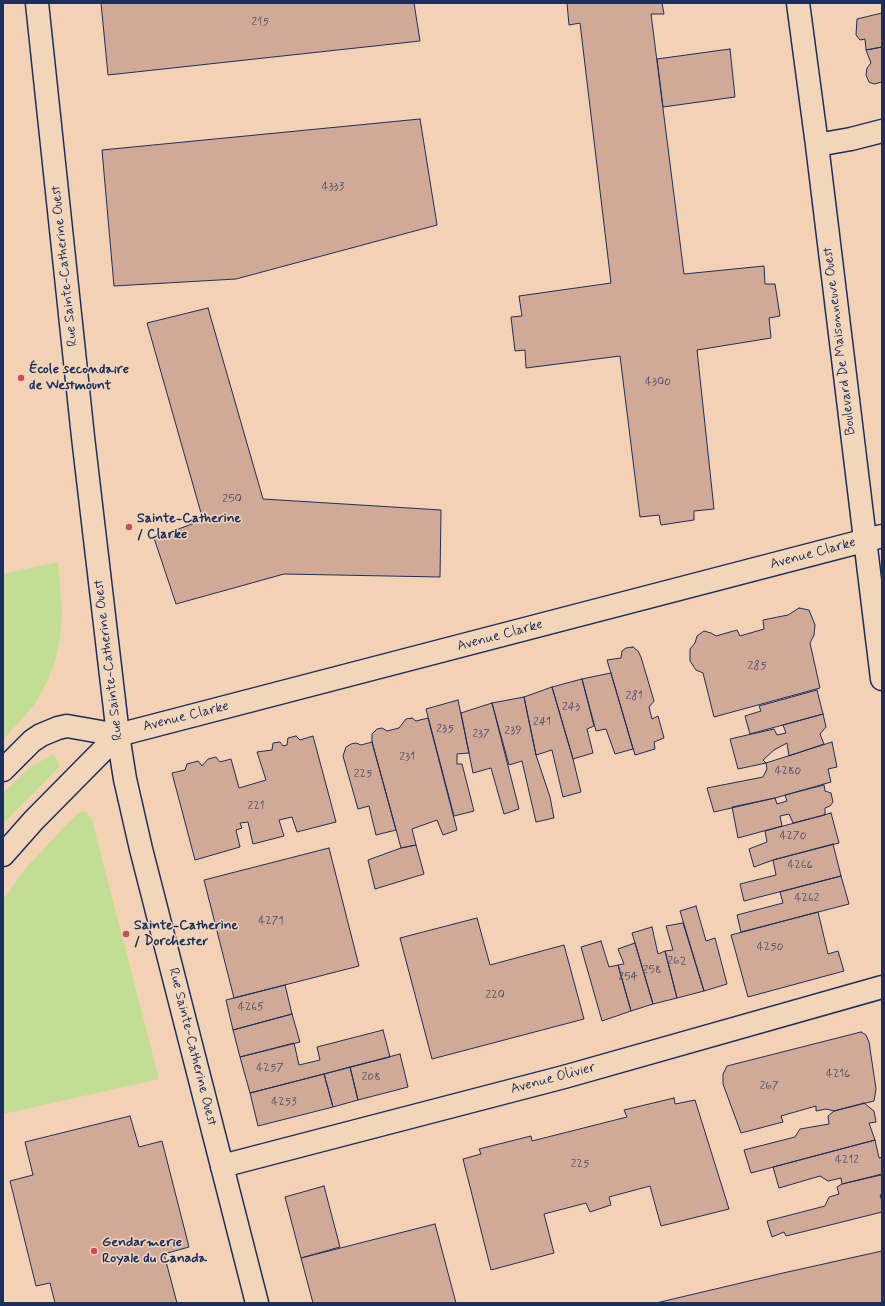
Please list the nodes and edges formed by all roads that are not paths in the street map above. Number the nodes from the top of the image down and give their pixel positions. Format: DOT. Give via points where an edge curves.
graph roads {
  1 [pos="37,3"];
  2 [pos="798,3"];
  3 [pos="882,131"];
  4 [pos="817,145"];
  5 [pos="874,538"];
  6 [pos="882,679"];
  7 [pos="118,735"];
  8 [pos="3,770"];
  9 [pos="3,855"];
  10 [pos="882,987"];
  11 [pos="222,1166"];
  12 [pos="257,1303"];
  1 -- 7 [label="street, Rue Sainte-Catherine Ouest"];
  2 -- 4 [label="street, Boulevard De Maisonneuve Ouest"];
  3 -- 4 [label="street"];
  4 -- 5 [label="street, Boulevard De Maisonneuve Ouest"];
  5 -- 6 [label="street, Boulevard De Maisonneuve Ouest"];
  5 -- 7 [label="street, Avenue Clarke"];
  7 -- 8 [label="street" via="67,726 58,728 32,741"];
  7 -- 9 [label="street"];
  7 -- 11 [label="street, Rue Sainte-Catherine Ouest" via="141,849"];
  10 -- 11 [label="street, Avenue Olivier" via="564,1077"];
  11 -- 12 [label="street, Rue Sainte-Catherine Ouest"];
}
